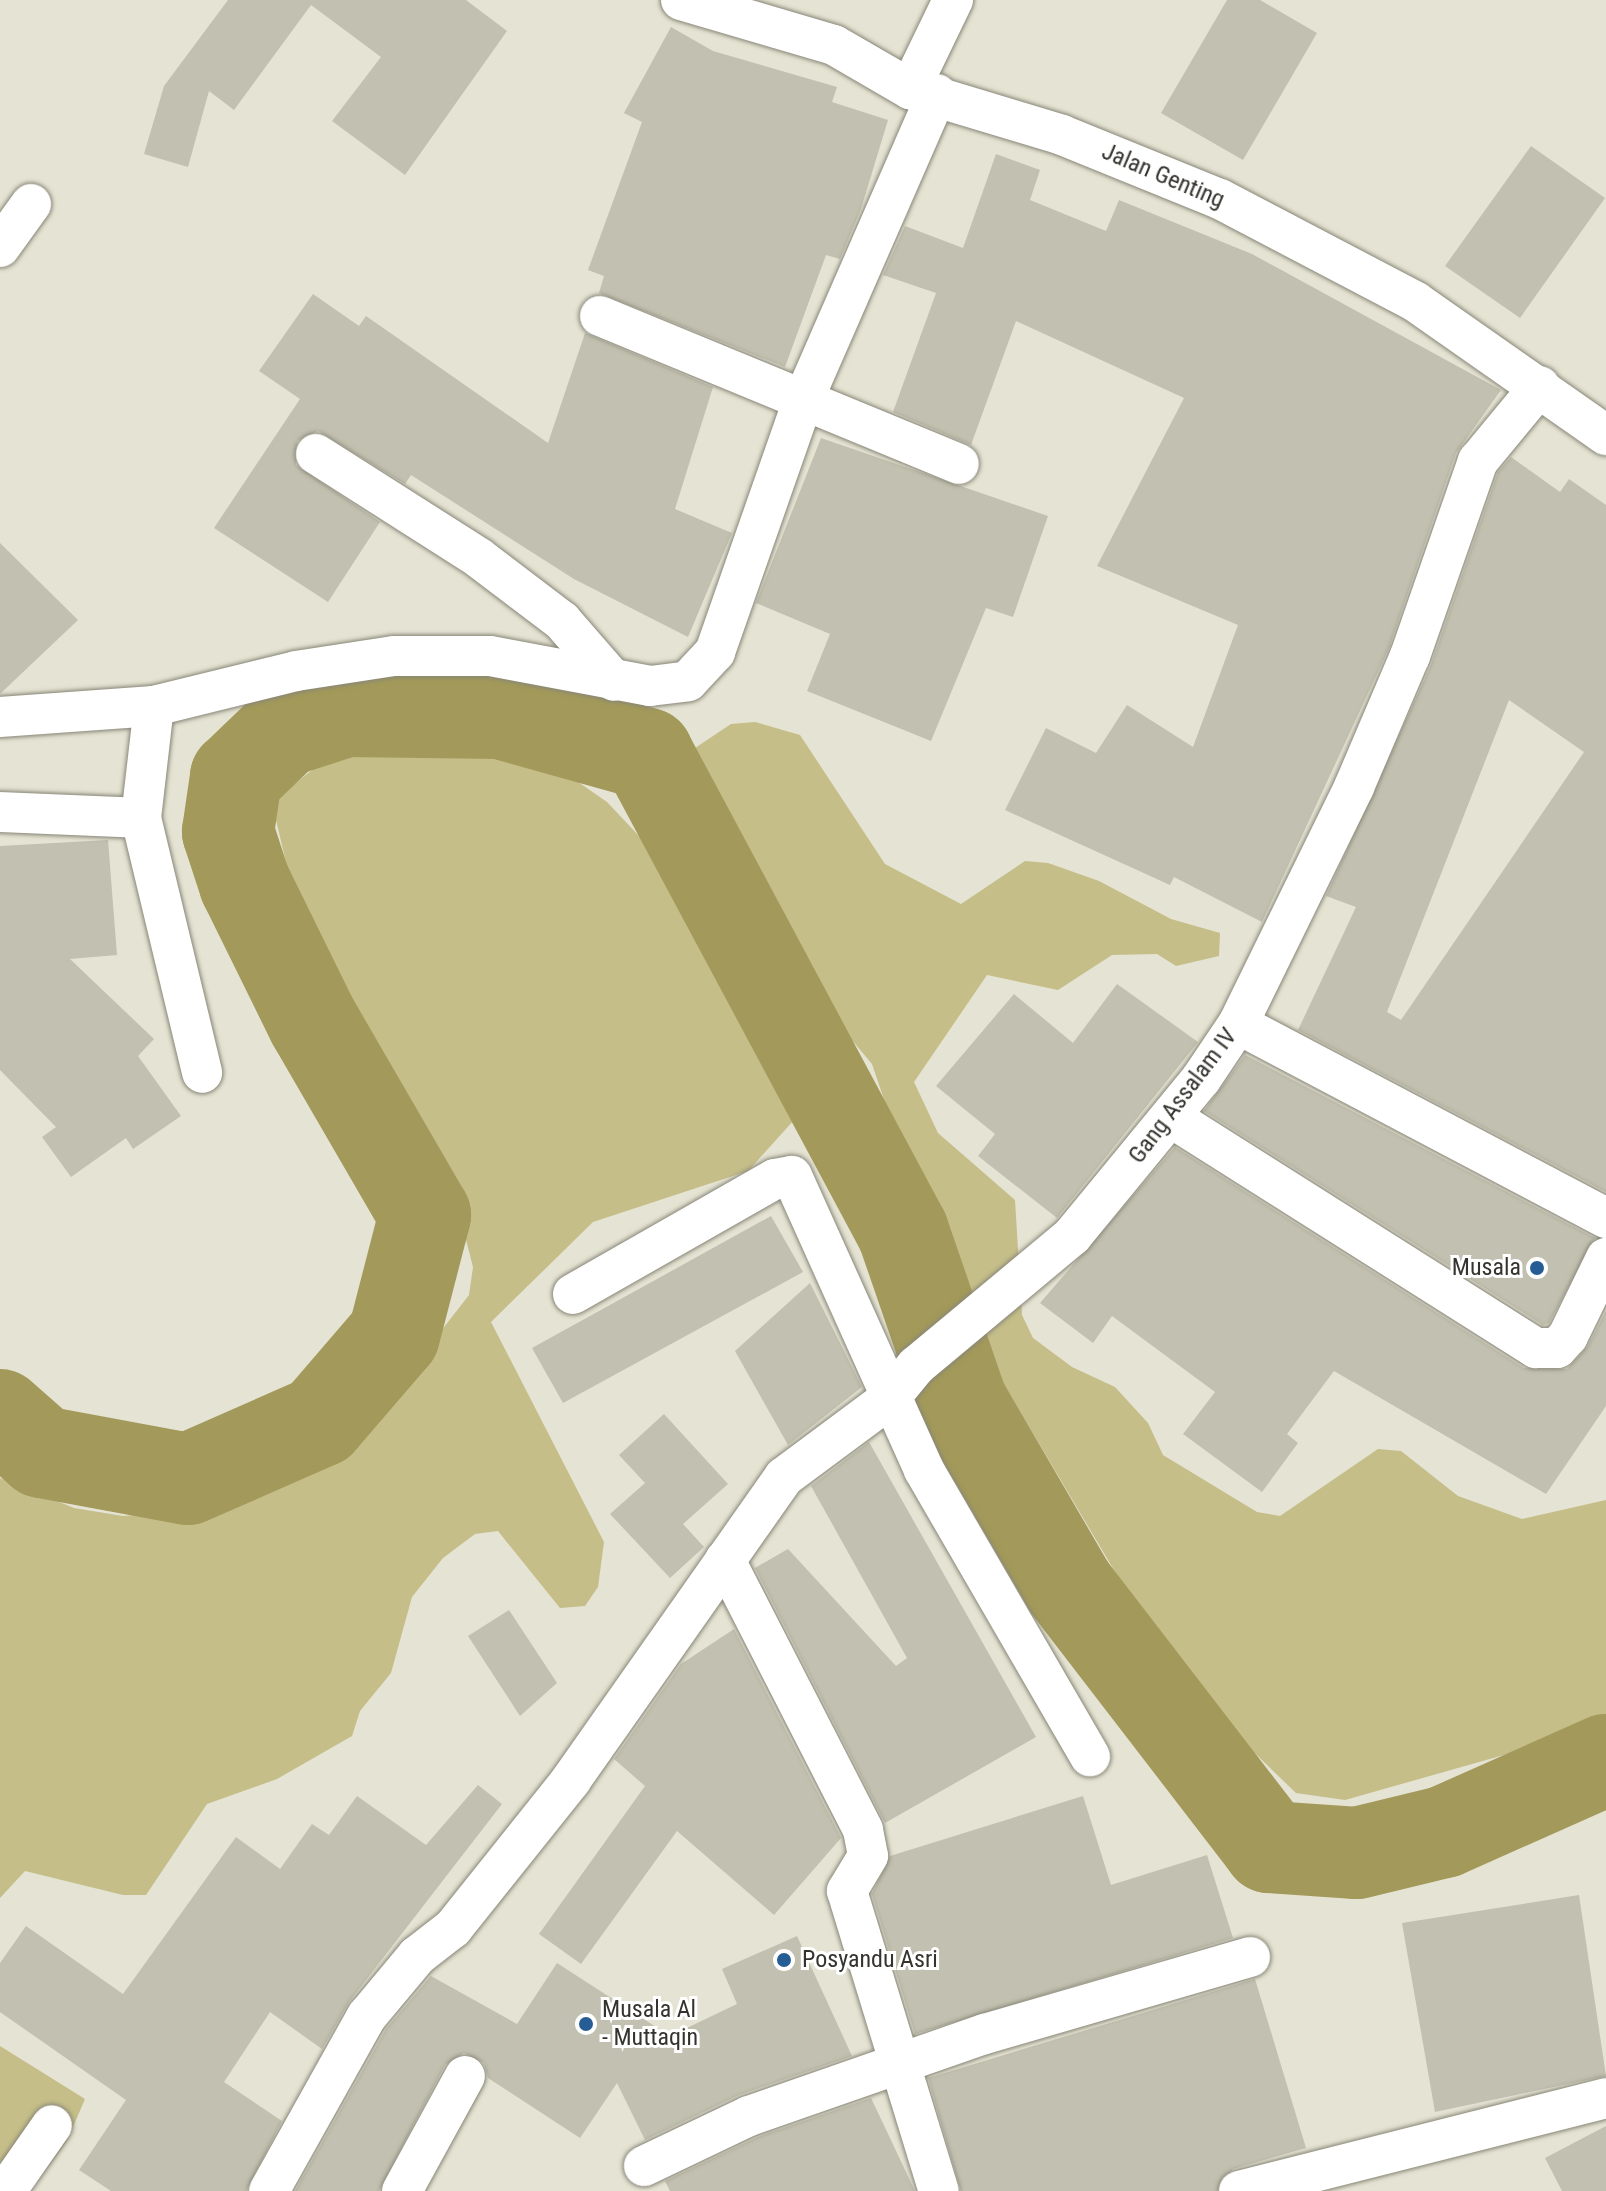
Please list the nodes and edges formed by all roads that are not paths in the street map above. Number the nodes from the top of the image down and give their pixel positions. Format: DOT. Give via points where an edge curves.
graph roads {
  1 [pos="681,0"];
  2 [pos="953,0"];
  3 [pos="923,91"];
  4 [pos="31,204"];
  5 [pos="0,247"];
  6 [pos="600,316"];
  7 [pos="1540,386"];
  8 [pos="802,403"];
  9 [pos="1606,435"];
  10 [pos="316,454"];
  11 [pos="959,464"];
  12 [pos="614,681"];
  13 [pos="154,706"];
  14 [pos="0,717"];
  15 [pos="0,812"];
  16 [pos="141,818"];
  17 [pos="1238,1024"];
  18 [pos="202,1073"];
  19 [pos="1172,1118"];
  20 [pos="1606,1218"];
  21 [pos="1606,1258"];
  22 [pos="573,1294"];
  23 [pos="889,1399"];
  24 [pos="725,1560"];
  25 [pos="1090,1756"];
  26 [pos="1250,1957"];
  27 [pos="898,2064"];
  28 [pos="465,2076"];
  29 [pos="1606,2098"];
  30 [pos="52,2125"];
  31 [pos="644,2166"];
  32 [pos="6,2191"];
  33 [pos="269,2191"];
  34 [pos="402,2191"];
  35 [pos="939,2191"];
  36 [pos="1239,2191"];
  1 -- 3 [label="street, Jalan Genting" via="834,45"];
  2 -- 3 [label="street"];
  3 -- 7 [label="street, Jalan Genting" via="1062,135 1220,199 1416,302"];
  3 -- 8 [label="street"];
  4 -- 5 [label="street"];
  6 -- 8 [label="street"];
  7 -- 9 [label="street, Jalan Genting"];
  7 -- 17 [label="street, Gang Assalam IV" via="1478,461 1410,656"];
  8 -- 11 [label="street"];
  8 -- 12 [label="street" via="715,652 688,681 650,686"];
  10 -- 12 [label="street" via="479,558 562,621"];
  12 -- 13 [label="street" via="490,656 394,656 296,671"];
  13 -- 14 [label="street"];
  13 -- 16 [label="street"];
  15 -- 16 [label="street"];
  16 -- 18 [label="street"];
  17 -- 19 [label="street, Gang Assalam IV"];
  17 -- 20 [label="street"];
  19 -- 21 [label="street" via="1536,1348 1557,1348 1568,1336"];
  19 -- 23 [label="street, Gang Assalam IV" via="1072,1236 916,1366"];
  22 -- 23 [label="street" via="775,1179 792,1176"];
  23 -- 24 [label="street, Gang Assalam IV" via="784,1477"];
  23 -- 25 [label="street" via="924,1470"];
  24 -- 27 [label="street" via="863,1830 868,1856 847,1891"];
  24 -- 33 [label="street, Gang Assalam IV" via="571,1780 453,1928 417,1956 367,2016"];
  26 -- 27 [label="street" via="1108,1993"];
  27 -- 31 [label="street" via="749,2116"];
  27 -- 35 [label="street"];
  28 -- 34 [label="street"];
  29 -- 36 [label="street"];
  30 -- 32 [label="street"];
}
